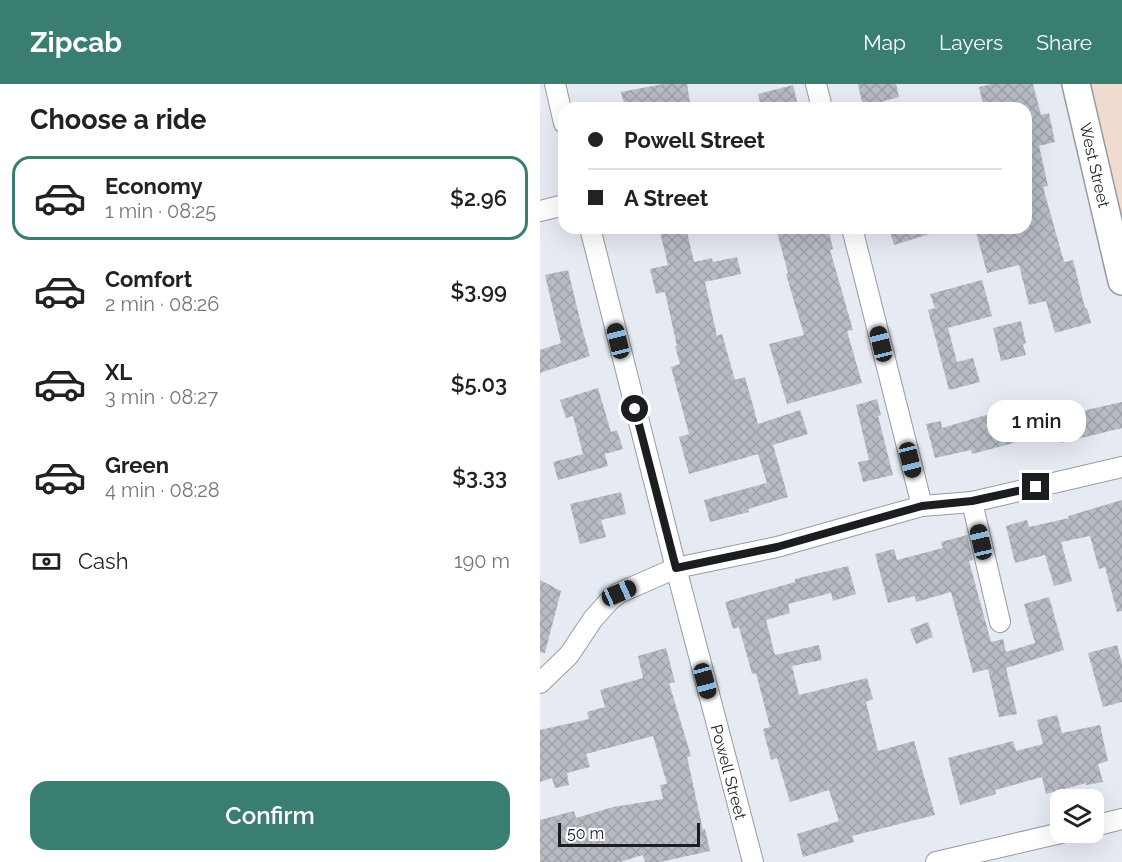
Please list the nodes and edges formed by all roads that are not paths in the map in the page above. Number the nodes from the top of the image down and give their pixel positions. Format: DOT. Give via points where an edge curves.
graph roads {
  1 [pos="555,84"];
  2 [pos="816,84"];
  3 [pos="1076,84"];
  4 [pos="559,102"];
  5 [pos="820,102"];
  6 [pos="558,206"];
  7 [pos="540,211"];
  8 [pos="1115,223"];
  9 [pos="592,234"];
  10 [pos="854,234"];
  11 [pos="1122,281"];
  12 [pos="1122,467"];
  13 [pos="972,501"];
  14 [pos="922,506"];
  15 [pos="676,568"];
  16 [pos="1000,622"];
  17 [pos="540,683"];
  18 [pos="1122,819"];
  19 [pos="1104,824"];
  20 [pos="1050,835"];
  21 [pos="753,862"];
  22 [pos="936,862"];
  1 -- 4 [label="street"];
  2 -- 5 [label="street"];
  3 -- 8 [label="street, West Street"];
  6 -- 7 [label="street"];
  8 -- 11 [label="street, West Street"];
  9 -- 15 [label="street, Powell Street"];
  10 -- 14 [label="street"];
  12 -- 13 [label="street"];
  13 -- 14 [label="street"];
  13 -- 16 [label="street"];
  14 -- 15 [label="street" via="777,547"];
  15 -- 17 [label="street" via="610,600 568,655"];
  15 -- 21 [label="street, Powell Street"];
  18 -- 19 [label="street"];
  20 -- 22 [label="street"];
}
